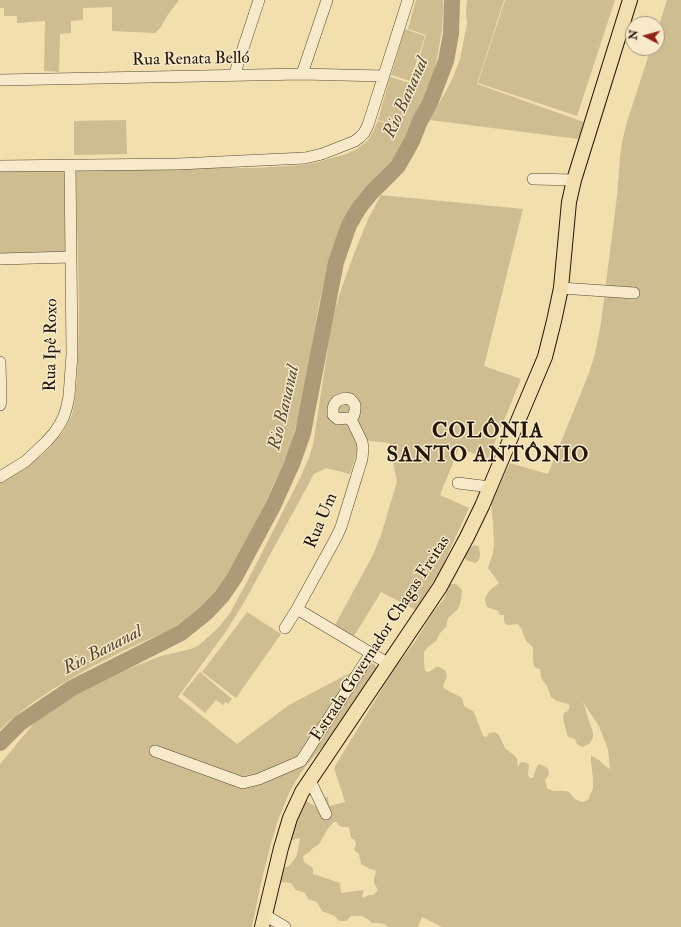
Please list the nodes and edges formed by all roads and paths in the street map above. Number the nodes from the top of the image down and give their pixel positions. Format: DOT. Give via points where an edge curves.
graph roads {
  1 [pos="259,0"];
  2 [pos="327,0"];
  3 [pos="408,0"];
  4 [pos="630,0"];
  5 [pos="302,74"];
  6 [pos="234,76"];
  7 [pos="383,76"];
  8 [pos="0,80"];
  9 [pos="70,165"];
  10 [pos="0,166"];
  11 [pos="533,179"];
  12 [pos="574,180"];
  13 [pos="70,257"];
  14 [pos="0,259"];
  15 [pos="561,288"];
  16 [pos="634,293"];
  17 [pos="0,362"];
  18 [pos="0,406"];
  19 [pos="352,421"];
  20 [pos="0,477"];
  21 [pos="458,483"];
  22 [pos="490,487"];
  23 [pos="297,609"];
  24 [pos="285,628"];
  25 [pos="371,653"];
  26 [pos="389,664"];
  27 [pos="155,751"];
  28 [pos="310,780"];
  29 [pos="326,814"];
  30 [pos="264,921"];
  31 [pos="285,927"];
  1 -- 6 [label="street"];
  2 -- 5 [label="street"];
  3 -- 7 [label="street"];
  4 -- 12 [label="main road, Estrada Governador Chagas Freitas"];
  5 -- 6 [label="street, Rua Renata Belló"];
  5 -- 7 [label="street, Rua Renata Belló"];
  6 -- 8 [label="street, Rua Renata Belló"];
  7 -- 9 [label="street" via="364,133 355,141 312,157 178,164"];
  9 -- 10 [label="street"];
  9 -- 13 [label="street, Rua Ipê Roxo"];
  11 -- 12 [label="street"];
  12 -- 15 [label="main road, Estrada Governador Chagas Freitas" via="569,202"];
  13 -- 14 [label="street"];
  13 -- 20 [label="street, Rua Ipê Roxo" via="72,354 69,396 64,416 54,433 39,450"];
  15 -- 16 [label="street"];
  15 -- 22 [label="main road, Estrada Governador Chagas Freitas" via="545,357"];
  17 -- 18 [label="street"];
  19 -- 23 [label="street, Rua Um" via="363,445 359,470 337,536"];
  21 -- 22 [label="street"];
  22 -- 26 [label="main road, Estrada Governador Chagas Freitas" via="440,587"];
  23 -- 24 [label="street, Rua Um"];
  23 -- 25 [label="street"];
  25 -- 26 [label="street"];
  25 -- 27 [label="street" via="300,761 296,763 243,783"];
  26 -- 28 [label="main road, Estrada Governador Chagas Freitas"];
  28 -- 29 [label="street"];
  28 -- 30 [label="main road, Estrada Governador Chagas Freitas" via="290,818 277,861"];
  30 -- 31 [label="street"];
}
